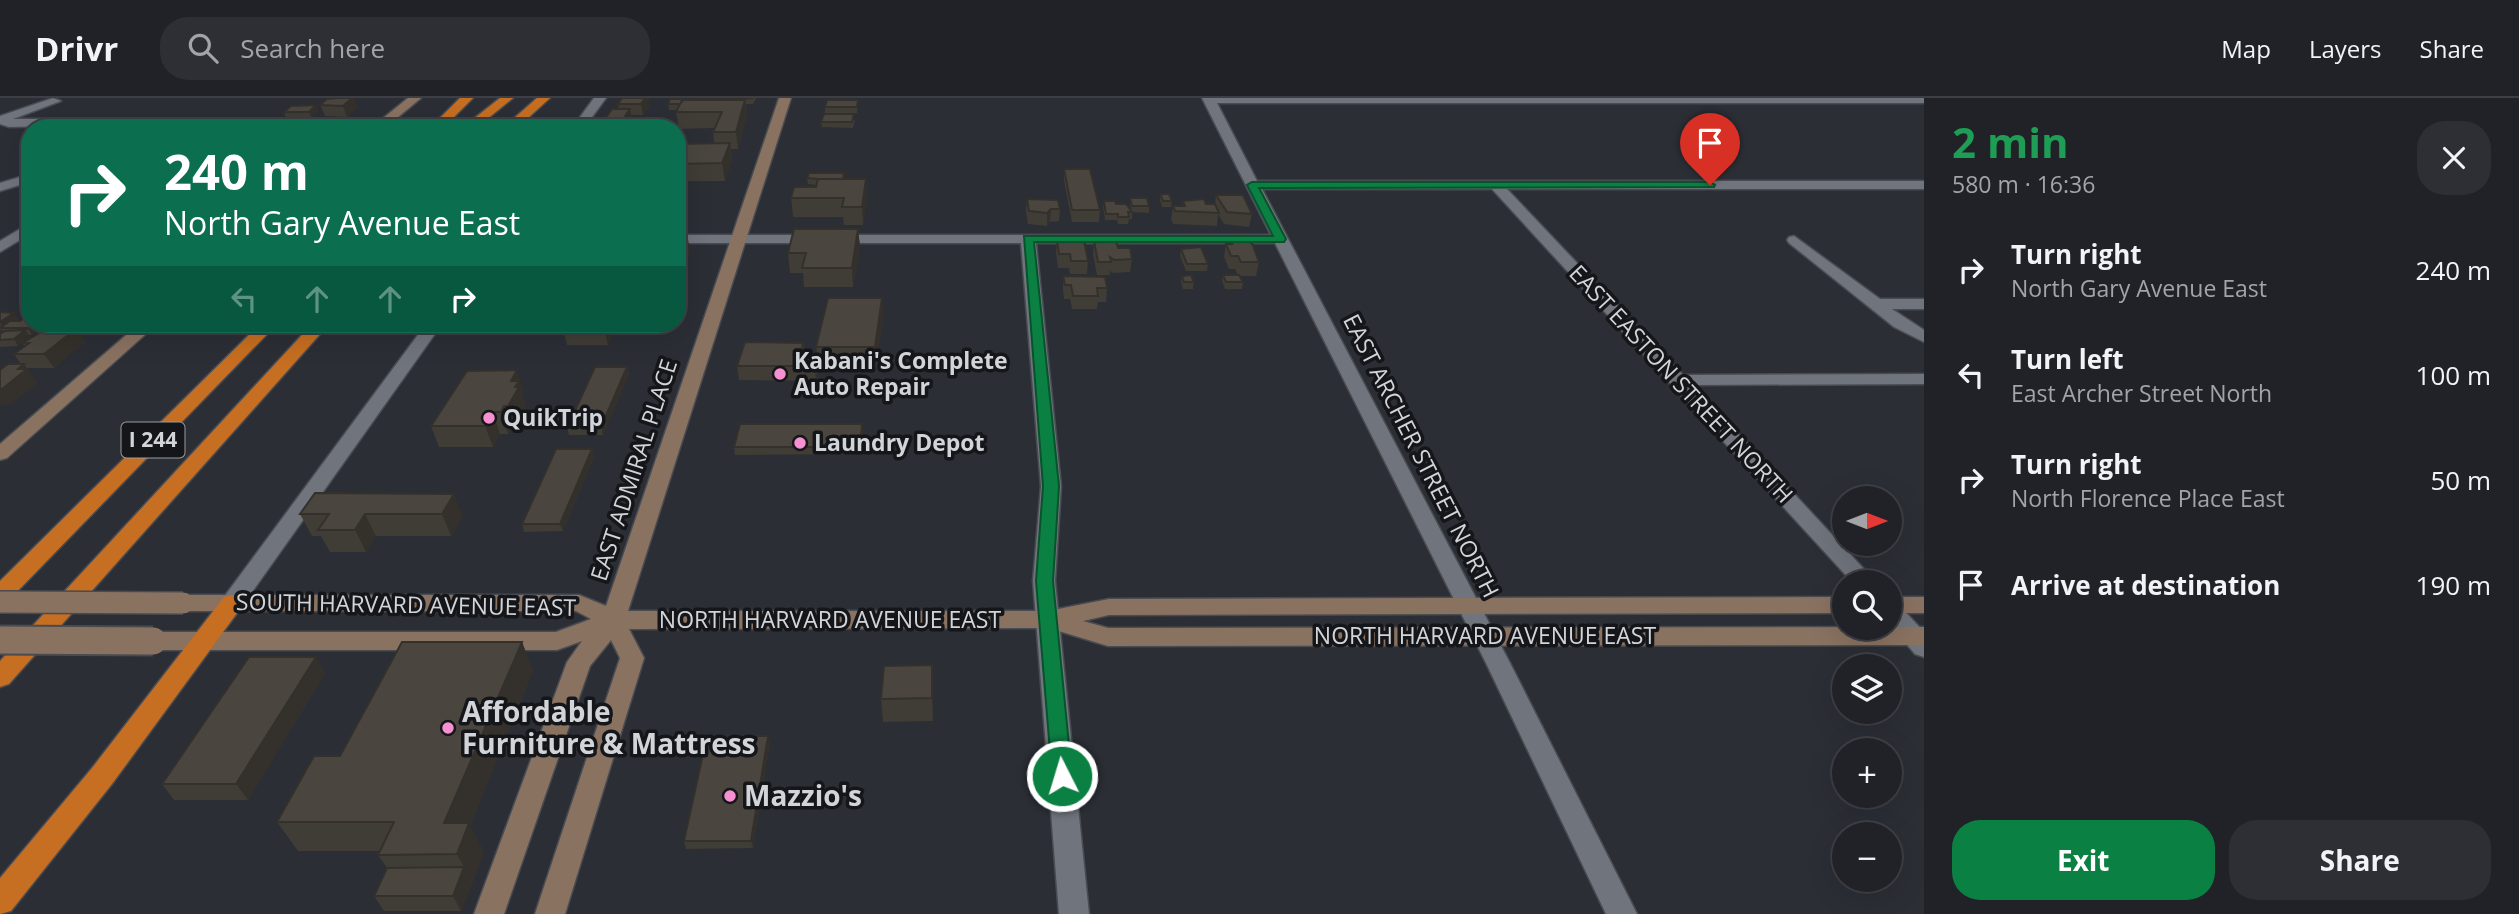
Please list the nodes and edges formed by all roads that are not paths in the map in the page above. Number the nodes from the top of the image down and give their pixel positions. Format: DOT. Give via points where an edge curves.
graph roads {
  1 [pos="415,98"];
  2 [pos="467,98"];
  3 [pos="507,98"];
  4 [pos="544,98"];
  5 [pos="600,98"];
  6 [pos="785,98"];
  7 [pos="57,99"];
  8 [pos="1208,99"];
  9 [pos="1924,100"];
  10 [pos="51,119"];
  11 [pos="388,119"];
  12 [pos="445,119"];
  13 [pos="480,119"];
  14 [pos="520,119"];
  15 [pos="585,119"];
  16 [pos="0,122"];
  17 [pos="21,123"];
  18 [pos="21,181"];
  19 [pos="1252,185"];
  20 [pos="1496,185"];
  21 [pos="1924,185"];
  22 [pos="0,187"];
  23 [pos="21,233"];
  24 [pos="1028,238"];
  25 [pos="686,239"];
  26 [pos="737,239"];
  27 [pos="1280,239"];
  28 [pos="1794,240"];
  29 [pos="0,248"];
  30 [pos="1876,304"];
  31 [pos="1924,304"];
  32 [pos="139,333"];
  33 [pos="260,333"];
  34 [pos="313,333"];
  35 [pos="427,333"];
  36 [pos="1924,337"];
  37 [pos="1924,379"];
  38 [pos="1675,380"];
  39 [pos="0,454"];
  40 [pos="1854,570"];
  41 [pos="0,595"];
  42 [pos="0,602"];
  43 [pos="232,603"];
  44 [pos="1832,605"];
  45 [pos="1924,605"];
  46 [pos="1902,606"];
  47 [pos="1469,607"];
  48 [pos="613,620"];
  49 [pos="1048,620"];
  50 [pos="1902,620"];
  51 [pos="1484,636"];
  52 [pos="0,640"];
  53 [pos="1921,640"];
  54 [pos="204,641"];
  55 [pos="0,677"];
  56 [pos="0,901"];
  57 [pos="489,914"];
  58 [pos="550,914"];
  59 [pos="1074,914"];
  60 [pos="1622,914"];
  1 -- 11 [label="main road"];
  2 -- 12 [label="highway"];
  3 -- 13 [label="highway"];
  4 -- 14 [label="highway"];
  5 -- 15 [label="street"];
  6 -- 26 [label="main road, EAST ADMIRAL PLACE"];
  7 -- 10 [label="street" via="47,115"];
  7 -- 16 [label="street"];
  8 -- 9 [label="street"];
  8 -- 19 [label="street, EAST ARCHER STREET NORTH"];
  16 -- 17 [label="street"];
  18 -- 22 [label="street"];
  19 -- 20 [label="street"];
  19 -- 27 [label="street, EAST ARCHER STREET NORTH"];
  20 -- 21 [label="street"];
  20 -- 38 [label="street, EAST EASTON STREET NORTH"];
  23 -- 29 [label="street"];
  24 -- 26 [label="street"];
  24 -- 27 [label="street"];
  24 -- 49 [label="street" via="1051,486 1044,581"];
  25 -- 26 [label="street"];
  26 -- 48 [label="main road, EAST ADMIRAL PLACE"];
  27 -- 47 [label="street, EAST ARCHER STREET NORTH"];
  28 -- 30 [label="street"];
  30 -- 31 [label="street"];
  30 -- 36 [label="street"];
  32 -- 39 [label="main road"];
  33 -- 41 [label="highway, I 244"];
  34 -- 55 [label="highway, I 244"];
  35 -- 43 [label="street"];
  37 -- 38 [label="street"];
  38 -- 40 [label="street, EAST EASTON STREET NORTH"];
  42 -- 43 [label="main road, SOUTH HARVARD AVENUE EAST, bridge"];
  43 -- 48 [label="main road, SOUTH HARVARD AVENUE EAST" via="579,603"];
  43 -- 54 [label="highway"];
  44 -- 47 [label="main road, NORTH HARVARD AVENUE EAST"];
  45 -- 46 [label="main road"];
  47 -- 49 [label="main road, NORTH HARVARD AVENUE EAST" via="1109,607"];
  47 -- 51 [label="street, EAST ARCHER STREET NORTH"];
  48 -- 49 [label="main road, NORTH HARVARD AVENUE EAST"];
  48 -- 54 [label="main road, SOUTH HARVARD AVENUE EAST" via="557,642"];
  48 -- 57 [label="main road" via="579,662"];
  48 -- 58 [label="main road" via="632,658"];
  49 -- 51 [label="main road, NORTH HARVARD AVENUE EAST" via="1108,638"];
  49 -- 59 [label="street"];
  50 -- 53 [label="street"];
  51 -- 53 [label="main road, NORTH HARVARD AVENUE EAST"];
  51 -- 60 [label="street, EAST ARCHER STREET NORTH"];
  52 -- 54 [label="main road, SOUTH HARVARD AVENUE EAST, bridge"];
  54 -- 56 [label="highway"];
}
